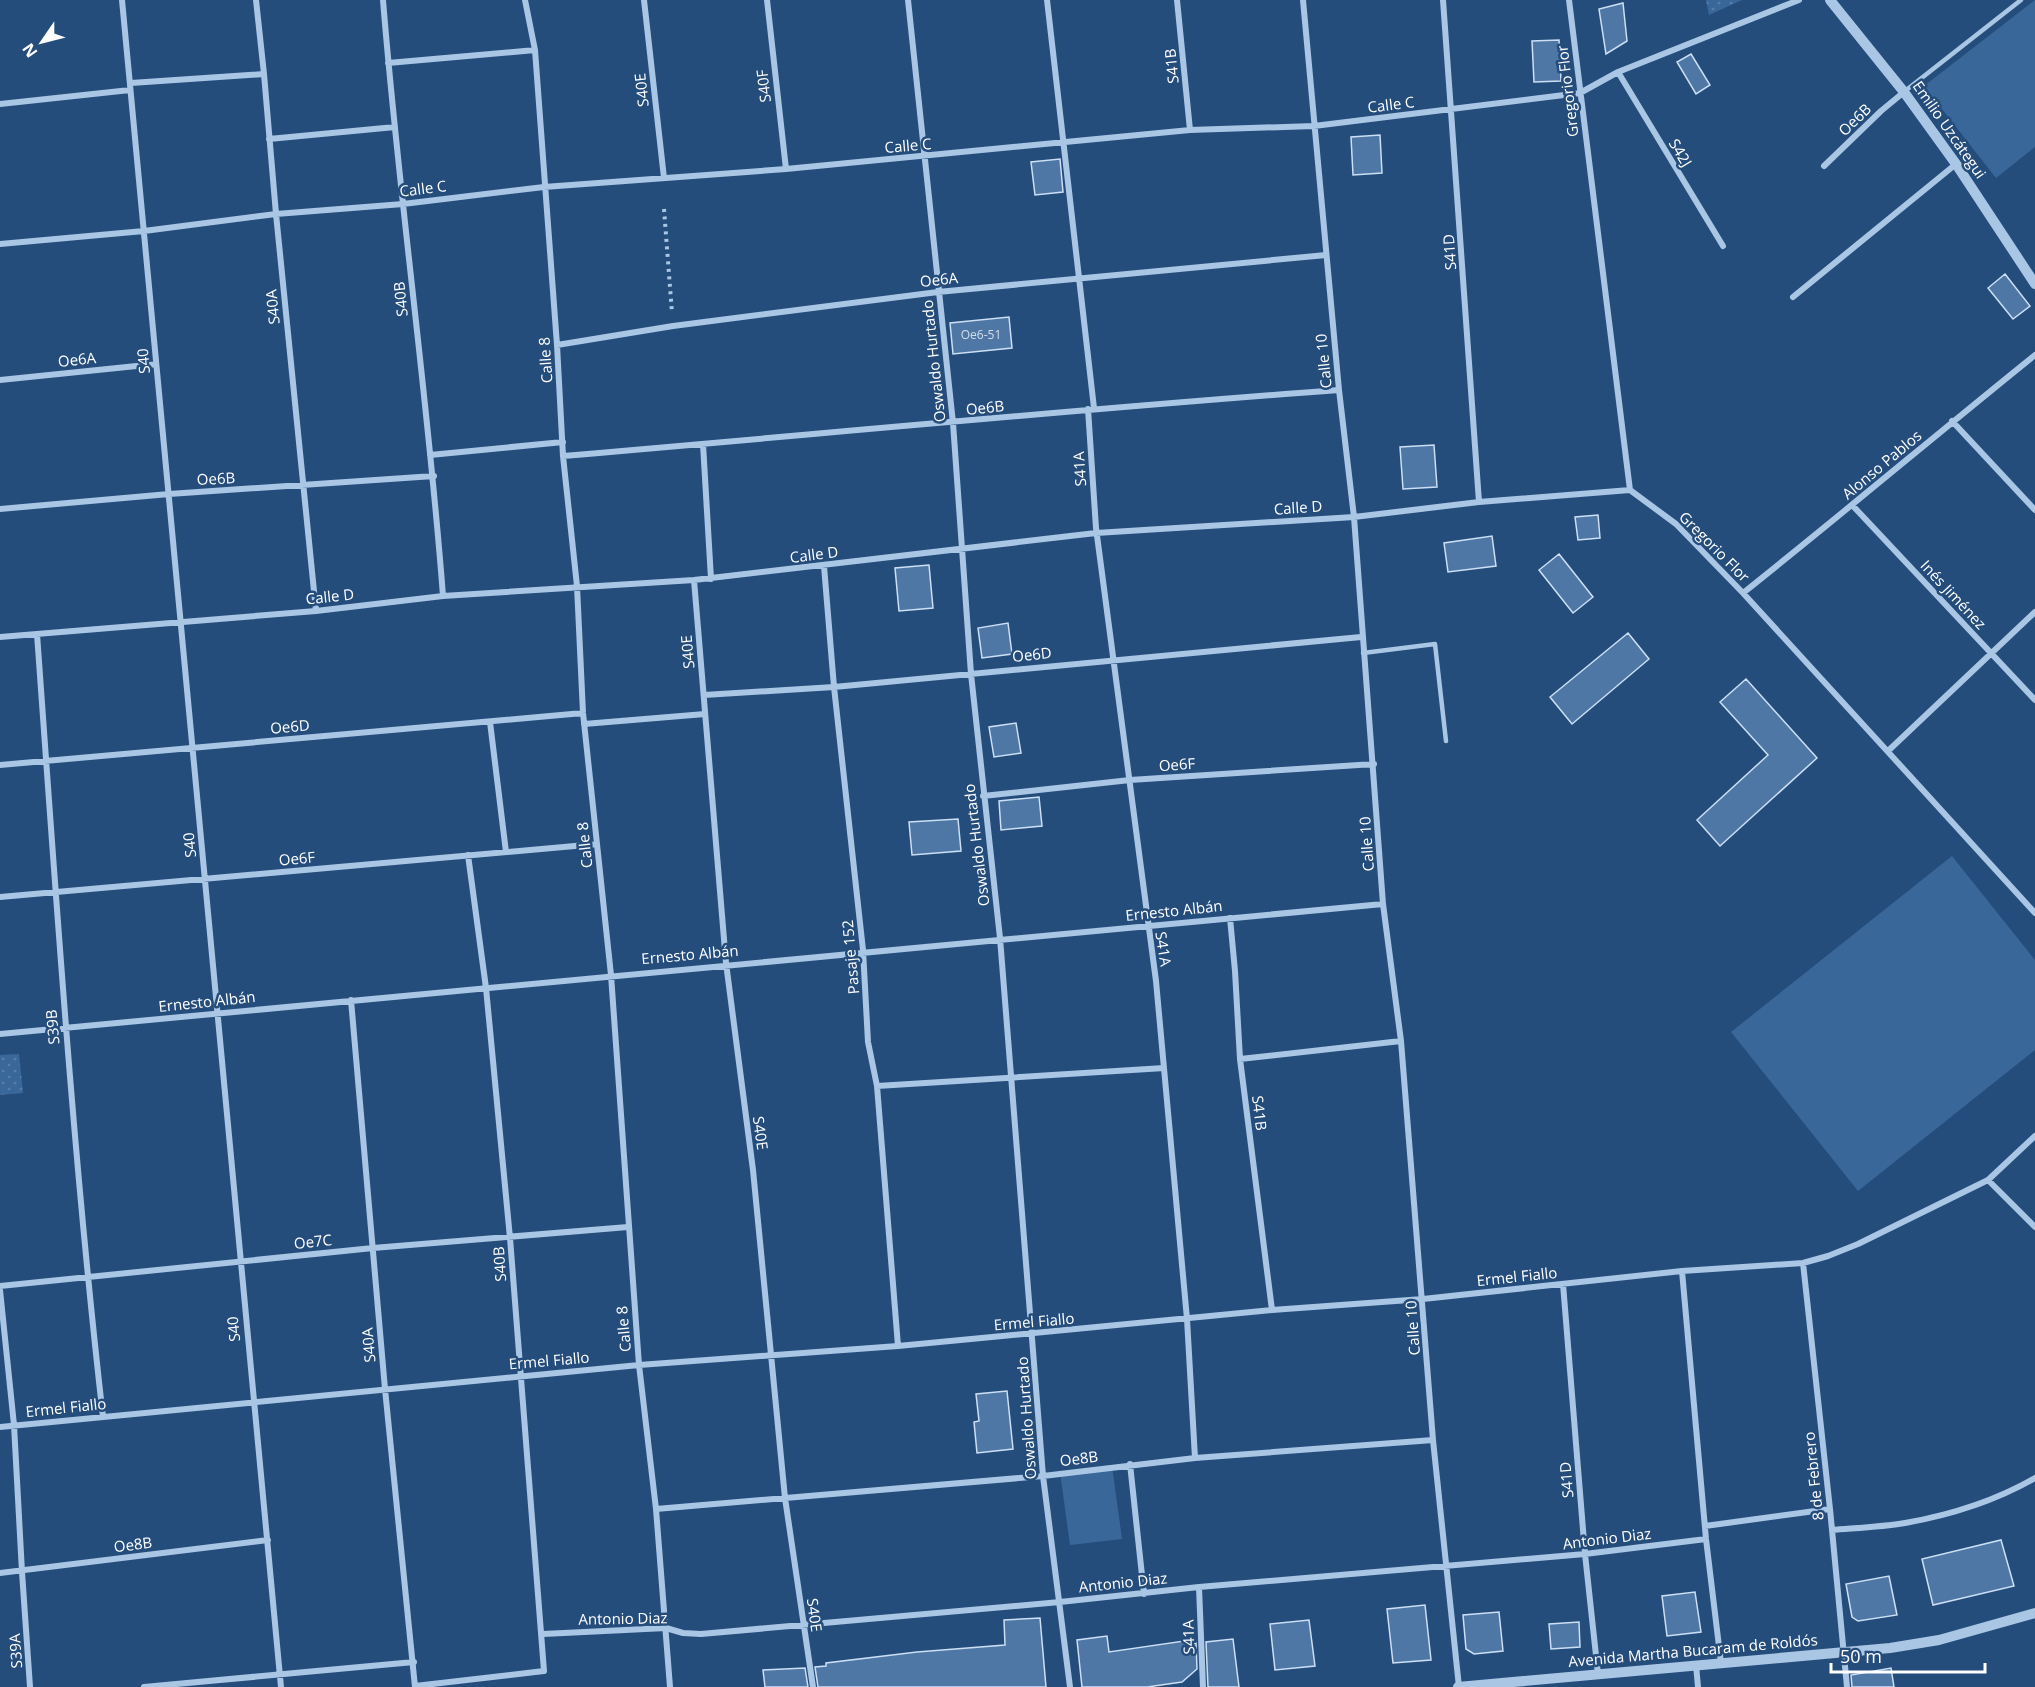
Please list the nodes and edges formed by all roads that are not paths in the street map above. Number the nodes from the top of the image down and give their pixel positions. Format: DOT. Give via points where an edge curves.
graph roads {
  1 [pos="122,0"];
  2 [pos="256,0"];
  3 [pos="383,0"];
  4 [pos="525,0"];
  5 [pos="644,0"];
  6 [pos="766,0"];
  7 [pos="908,0"];
  8 [pos="1047,0"];
  9 [pos="1177,0"];
  10 [pos="1303,0"];
  11 [pos="1443,0"];
  12 [pos="1569,0"];
  13 [pos="1799,0"];
  14 [pos="1830,0"];
  15 [pos="2021,0"];
  16 [pos="535,50"];
  17 [pos="388,63"];
  18 [pos="1618,72"];
  19 [pos="264,74"];
  20 [pos="131,87"];
  21 [pos="1904,92"];
  22 [pos="1580,93"];
  23 [pos="0,104"];
  24 [pos="1452,110"];
  25 [pos="1314,126"];
  26 [pos="395,127"];
  27 [pos="1190,130"];
  28 [pos="269,139"];
  29 [pos="1063,142"];
  30 [pos="926,156"];
  31 [pos="1956,164"];
  32 [pos="1824,166"];
  33 [pos="786,169"];
  34 [pos="664,178"];
  35 [pos="544,187"];
  36 [pos="403,204"];
  37 [pos="276,214"];
  38 [pos="144,231"];
  39 [pos="0,244"];
  40 [pos="1723,246"];
  41 [pos="1326,255"];
  42 [pos="1080,279"];
  43 [pos="2035,284"];
  44 [pos="938,292"];
  45 [pos="1793,297"];
  46 [pos="557,345"];
  47 [pos="2035,355"];
  48 [pos="156,364"];
  49 [pos="0,380"];
  50 [pos="1339,390"];
  51 [pos="1091,409"];
  52 [pos="1952,422"];
  53 [pos="953,423"];
  54 [pos="563,442"];
  55 [pos="703,444"];
  56 [pos="430,455"];
  57 [pos="563,456"];
  58 [pos="434,476"];
  59 [pos="303,486"];
  60 [pos="1629,490"];
  61 [pos="169,494"];
  62 [pos="1479,502"];
  63 [pos="1853,506"];
  64 [pos="0,509"];
  65 [pos="2035,510"];
  66 [pos="1354,517"];
  67 [pos="1096,533"];
  68 [pos="962,549"];
  69 [pos="824,566"];
  70 [pos="711,579"];
  71 [pos="694,580"];
  72 [pos="578,586"];
  73 [pos="1743,593"];
  74 [pos="443,596"];
  75 [pos="316,611"];
  76 [pos="2035,612"];
  77 [pos="181,622"];
  78 [pos="37,634"];
  79 [pos="0,637"];
  80 [pos="1361,637"];
  81 [pos="1363,653"];
  82 [pos="1991,653"];
  83 [pos="1112,659"];
  84 [pos="970,674"];
  85 [pos="834,687"];
  86 [pos="704,695"];
  87 [pos="2035,700"];
  88 [pos="583,713"];
  89 [pos="705,714"];
  90 [pos="490,722"];
  91 [pos="584,724"];
  92 [pos="1446,741"];
  93 [pos="193,748"];
  94 [pos="1888,751"];
  95 [pos="46,761"];
  96 [pos="1374,764"];
  97 [pos="0,765"];
  98 [pos="1130,780"];
  99 [pos="983,796"];
  100 [pos="597,844"];
  101 [pos="506,852"];
  102 [pos="468,855"];
  103 [pos="205,879"];
  104 [pos="55,892"];
  105 [pos="0,897"];
  106 [pos="1383,904"];
  107 [pos="2035,913"];
  108 [pos="1230,918"];
  109 [pos="1148,927"];
  110 [pos="1000,938"];
  111 [pos="863,950"];
  112 [pos="726,963"];
  113 [pos="611,975"];
  114 [pos="486,988"];
  115 [pos="351,1000"];
  116 [pos="218,1013"];
  117 [pos="65,1028"];
  118 [pos="0,1034"];
  119 [pos="1401,1041"];
  120 [pos="1240,1059"];
  121 [pos="1164,1068"];
  122 [pos="1011,1077"];
  123 [pos="877,1086"];
  124 [pos="2035,1136"];
  125 [pos="1988,1180"];
  126 [pos="628,1227"];
  127 [pos="2035,1227"];
  128 [pos="510,1238"];
  129 [pos="373,1248"];
  130 [pos="240,1261"];
  131 [pos="1803,1263"];
  132 [pos="1682,1271"];
  133 [pos="87,1277"];
  134 [pos="1563,1284"];
  135 [pos="0,1288"];
  136 [pos="1423,1299"];
  137 [pos="1272,1310"];
  138 [pos="1186,1319"];
  139 [pos="1033,1334"];
  140 [pos="898,1346"];
  141 [pos="771,1356"];
  142 [pos="639,1365"];
  143 [pos="521,1376"];
  144 [pos="385,1389"];
  145 [pos="254,1402"];
  146 [pos="102,1417"];
  147 [pos="14,1425"];
  148 [pos="0,1427"];
  149 [pos="1433,1440"];
  150 [pos="1195,1458"];
  151 [pos="1130,1464"];
  152 [pos="1043,1476"];
  153 [pos="2035,1478"];
  154 [pos="785,1498"];
  155 [pos="656,1509"];
  156 [pos="1830,1509"];
  157 [pos="1705,1526"];
  158 [pos="1832,1530"];
  159 [pos="1706,1539"];
  160 [pos="268,1540"];
  161 [pos="1585,1554"];
  162 [pos="1446,1567"];
  163 [pos="22,1572"];
  164 [pos="0,1573"];
  165 [pos="1199,1587"];
  166 [pos="1144,1594"];
  167 [pos="1060,1602"];
  168 [pos="2035,1613"];
  169 [pos="803,1624"];
  170 [pos="666,1628"];
  171 [pos="543,1634"];
  172 [pos="1843,1653"];
  173 [pos="414,1662"];
  174 [pos="1721,1663"];
  175 [pos="1696,1665"];
  176 [pos="1598,1674"];
  177 [pos="279,1675"];
  178 [pos="415,1686"];
  179 [pos="30,1687"];
  180 [pos="144,1687"];
  181 [pos="281,1687"];
  182 [pos="670,1687"];
  183 [pos="813,1687"];
  184 [pos="1070,1687"];
  185 [pos="1203,1687"];
  186 [pos="1459,1687"];
  187 [pos="1698,1687"];
  188 [pos="1847,1687"];
  1 -- 20 [label="street, S40"];
  2 -- 19 [label="street, S40A"];
  3 -- 17 [label="street, S40B"];
  4 -- 16 [label="street, Calle 8"];
  5 -- 34 [label="street, S40E"];
  6 -- 33 [label="street, S40F"];
  7 -- 30 [label="street, Oswaldo Hurtado"];
  8 -- 29 [label="street, S41A"];
  9 -- 27 [label="street, S41B"];
  10 -- 25 [label="street, Calle 10"];
  11 -- 24 [label="street, S41D"];
  12 -- 22 [label="street, Gregorio Flor"];
  13 -- 18 [label="street, Calle C"];
  14 -- 21 [label="street, Emilio Uzcátegui"];
  15 -- 21 [label="lane"];
  16 -- 17 [label="street"];
  16 -- 35 [label="street, Calle 8"];
  17 -- 26 [label="street, S40B"];
  18 -- 22 [label="street, Calle C"];
  18 -- 40 [label="street, S42J"];
  19 -- 20 [label="street"];
  19 -- 28 [label="street, S40A"];
  20 -- 23 [label="street"];
  20 -- 38 [label="street, S40"];
  21 -- 31 [label="street, Emilio Uzcátegui"];
  21 -- 32 [label="street, Oe6B"];
  22 -- 24 [label="street, Calle C"];
  22 -- 60 [label="street, Gregorio Flor"];
  24 -- 25 [label="street, Calle C"];
  24 -- 62 [label="street, S41D"];
  25 -- 27 [label="street, Calle C"];
  25 -- 41 [label="street, Calle 10"];
  26 -- 28 [label="street"];
  26 -- 36 [label="street, S40B"];
  27 -- 29 [label="street, Calle C"];
  28 -- 37 [label="street, S40A"];
  29 -- 30 [label="street, Calle C"];
  29 -- 42 [label="street, S41A"];
  30 -- 33 [label="street, Calle C"];
  30 -- 44 [label="street, Oswaldo Hurtado"];
  31 -- 43 [label="street, Emilio Uzcátegui"];
  31 -- 45 [label="street"];
  33 -- 34 [label="street, Calle C"];
  34 -- 35 [label="street, Calle C"];
  35 -- 36 [label="street, Calle C"];
  35 -- 46 [label="street, Calle 8"];
  36 -- 37 [label="street, Calle C"];
  36 -- 56 [label="street, S40B"];
  37 -- 38 [label="street, Calle C"];
  37 -- 59 [label="street, S40A"];
  38 -- 39 [label="street, Calle C"];
  38 -- 48 [label="street, S40"];
  41 -- 42 [label="street, Oe6A"];
  41 -- 50 [label="street, Calle 10"];
  42 -- 44 [label="street, Oe6A"];
  42 -- 51 [label="street, S41A"];
  44 -- 46 [label="street, Oe6A"];
  44 -- 53 [label="street, Oswaldo Hurtado"];
  46 -- 54 [label="street, Calle 8"];
  47 -- 52 [label="street, Alonso Pablos"];
  48 -- 49 [label="street, Oe6A"];
  48 -- 61 [label="street, S40"];
  50 -- 51 [label="street, Oe6B"];
  50 -- 66 [label="street, Calle 10"];
  51 -- 53 [label="street, Oe6B"];
  51 -- 67 [label="street, S41A"];
  52 -- 63 [label="street, Alonso Pablos"];
  52 -- 65 [label="street"];
  53 -- 55 [label="street, Oe6B"];
  53 -- 68 [label="street, Oswaldo Hurtado"];
  54 -- 56 [label="street"];
  54 -- 57 [label="street, Calle 8"];
  55 -- 57 [label="street, Oe6B"];
  55 -- 70 [label="street"];
  56 -- 58 [label="street, S40B"];
  57 -- 72 [label="street, Calle 8"];
  58 -- 59 [label="street, Oe6B"];
  58 -- 74 [label="street, S40B"];
  59 -- 61 [label="street, Oe6B"];
  59 -- 75 [label="street, S40A"];
  60 -- 62 [label="street, Calle D"];
  60 -- 73 [label="street, Gregorio Flor" via="1676,524"];
  61 -- 64 [label="street, Oe6B"];
  61 -- 77 [label="street, S40"];
  62 -- 66 [label="street, Calle D"];
  63 -- 73 [label="street, Alonso Pablos"];
  63 -- 82 [label="street, Inés Jiménez"];
  66 -- 67 [label="street, Calle D"];
  66 -- 80 [label="street, Calle 10"];
  67 -- 68 [label="street, Calle D"];
  67 -- 83 [label="street, S41A"];
  68 -- 69 [label="street, Calle D"];
  68 -- 84 [label="street, Oswaldo Hurtado"];
  69 -- 70 [label="street, Calle D"];
  69 -- 85 [label="street, Pasaje 152"];
  70 -- 71 [label="street, Calle D"];
  71 -- 72 [label="street, Calle D"];
  71 -- 86 [label="street, S40E"];
  72 -- 74 [label="street, Calle D"];
  72 -- 88 [label="street, Calle 8"];
  73 -- 94 [label="street, Gregorio Flor"];
  74 -- 75 [label="street, Calle D"];
  75 -- 77 [label="street, Calle D"];
  76 -- 82 [label="street"];
  77 -- 78 [label="street, Calle D"];
  77 -- 93 [label="street, S40"];
  78 -- 79 [label="street, Calle D"];
  78 -- 95 [label="street, S39B"];
  80 -- 81 [label="street, Calle 10"];
  80 -- 83 [label="street, Oe6D"];
  81 -- 92 [label="lane" via="1435,644"];
  81 -- 96 [label="street, Calle 10"];
  82 -- 87 [label="street, Inés Jiménez"];
  82 -- 94 [label="street"];
  83 -- 84 [label="street, Oe6D"];
  83 -- 98 [label="street, S41A"];
  84 -- 85 [label="street, Oe6D"];
  84 -- 99 [label="street, Oswaldo Hurtado"];
  85 -- 86 [label="street, Oe6D"];
  85 -- 111 [label="street, Pasaje 152"];
  86 -- 89 [label="street, S40E"];
  88 -- 90 [label="street, Oe6D"];
  88 -- 91 [label="street, Calle 8"];
  89 -- 91 [label="street"];
  89 -- 112 [label="street, S40E"];
  90 -- 93 [label="street, Oe6D"];
  90 -- 101 [label="street"];
  91 -- 100 [label="street, Calle 8"];
  93 -- 95 [label="street, Oe6D"];
  93 -- 103 [label="street, S40"];
  94 -- 107 [label="street, Gregorio Flor"];
  95 -- 97 [label="street, Oe6D"];
  95 -- 104 [label="street, S39B"];
  96 -- 98 [label="street, Oe6F"];
  96 -- 106 [label="street, Calle 10"];
  98 -- 99 [label="street, Oe6F"];
  98 -- 109 [label="street, S41A"];
  99 -- 110 [label="street, Oswaldo Hurtado"];
  100 -- 101 [label="street, Oe6F"];
  100 -- 113 [label="street, Calle 8"];
  101 -- 102 [label="street, Oe6F"];
  102 -- 103 [label="street, Oe6F"];
  102 -- 114 [label="street, S40B"];
  103 -- 104 [label="street, Oe6F"];
  103 -- 116 [label="street, S40"];
  104 -- 105 [label="street, Oe6F"];
  104 -- 117 [label="street, S39B"];
  106 -- 108 [label="street, Ernesto Albán"];
  106 -- 119 [label="street, Calle 10"];
  108 -- 109 [label="street, Ernesto Albán"];
  108 -- 120 [label="street, S41B"];
  109 -- 110 [label="street, Ernesto Albán"];
  109 -- 121 [label="street, S41A"];
  110 -- 111 [label="street, Ernesto Albán"];
  110 -- 122 [label="street, Oswaldo Hurtado"];
  111 -- 112 [label="street, Ernesto Albán"];
  111 -- 123 [label="street, Pasaje 152" via="868,1042"];
  112 -- 113 [label="street, Ernesto Albán"];
  112 -- 141 [label="street, S40E" via="753,1170"];
  113 -- 114 [label="street, Ernesto Albán"];
  113 -- 126 [label="street, Calle 8"];
  114 -- 115 [label="street, Ernesto Albán"];
  114 -- 128 [label="street, S40B"];
  115 -- 116 [label="street, Ernesto Albán"];
  115 -- 129 [label="street, S40A"];
  116 -- 117 [label="street, Ernesto Albán"];
  116 -- 130 [label="street, S40"];
  117 -- 118 [label="street, Ernesto Albán"];
  117 -- 133 [label="street, S39B"];
  119 -- 120 [label="street"];
  119 -- 136 [label="street, Calle 10"];
  120 -- 137 [label="street, S41B"];
  121 -- 122 [label="street"];
  121 -- 138 [label="street, S41A"];
  122 -- 123 [label="street"];
  122 -- 139 [label="street, Oswaldo Hurtado"];
  123 -- 140 [label="street, Pasaje 152"];
  124 -- 125 [label="street, Ermel Fiallo"];
  125 -- 127 [label="street"];
  125 -- 131 [label="street, Ermel Fiallo" via="1858,1244"];
  126 -- 128 [label="street, Oe7C"];
  126 -- 142 [label="street, Calle 8"];
  128 -- 129 [label="street, Oe7C"];
  128 -- 143 [label="street, S40B"];
  129 -- 130 [label="street, Oe7C"];
  129 -- 144 [label="street, S40A"];
  130 -- 133 [label="street, Oe7C"];
  130 -- 145 [label="street, S40"];
  131 -- 132 [label="street, Ermel Fiallo"];
  131 -- 156 [label="street, 8 de Febrero"];
  132 -- 134 [label="street, Ermel Fiallo"];
  132 -- 157 [label="street"];
  133 -- 135 [label="street, Oe7C"];
  133 -- 146 [label="street, S39B"];
  134 -- 136 [label="street, Ermel Fiallo"];
  134 -- 161 [label="street, S41D"];
  135 -- 147 [label="street, S39A"];
  136 -- 137 [label="street, Ermel Fiallo"];
  136 -- 149 [label="street, Calle 10"];
  137 -- 138 [label="street, Ermel Fiallo"];
  138 -- 139 [label="street, Ermel Fiallo"];
  138 -- 150 [label="street, S41A"];
  139 -- 140 [label="street, Ermel Fiallo"];
  139 -- 152 [label="street, Oswaldo Hurtado"];
  140 -- 141 [label="street, Ermel Fiallo"];
  141 -- 142 [label="street, Ermel Fiallo"];
  141 -- 154 [label="street, S40E"];
  142 -- 143 [label="street, Ermel Fiallo"];
  142 -- 155 [label="street, Calle 8"];
  143 -- 144 [label="street, Ermel Fiallo"];
  143 -- 171 [label="street, S40B"];
  144 -- 145 [label="street, Ermel Fiallo"];
  144 -- 173 [label="street, S40A"];
  145 -- 146 [label="street, Ermel Fiallo"];
  145 -- 160 [label="street, S40"];
  146 -- 147 [label="street, Ermel Fiallo"];
  147 -- 148 [label="street, Ermel Fiallo"];
  147 -- 163 [label="street, S39A"];
  149 -- 150 [label="street, Oe8B"];
  149 -- 162 [label="street, Calle 10"];
  150 -- 151 [label="street, Oe8B"];
  151 -- 152 [label="street, Oe8B"];
  151 -- 166 [label="street"];
  152 -- 154 [label="street, Oe8B"];
  152 -- 167 [label="street, Oswaldo Hurtado"];
  153 -- 158 [label="street" via="1965,1509 1905,1523"];
  154 -- 155 [label="street, Oe8B"];
  154 -- 169 [label="street, S40E"];
  155 -- 170 [label="street, Calle 8"];
  156 -- 157 [label="street"];
  156 -- 158 [label="street, 8 de Febrero"];
  157 -- 159 [label="street"];
  158 -- 172 [label="street, 8 de Febrero"];
  159 -- 161 [label="street, Antonio Diaz"];
  159 -- 174 [label="street"];
  160 -- 163 [label="street, Oe8B"];
  160 -- 177 [label="street, S40"];
  161 -- 162 [label="street, Antonio Diaz"];
  161 -- 176 [label="street, S41D"];
  162 -- 165 [label="street, Antonio Diaz"];
  162 -- 186 [label="street, Calle 10"];
  163 -- 164 [label="street, Oe8B"];
  163 -- 179 [label="street, S39A"];
  165 -- 166 [label="street, Antonio Diaz"];
  165 -- 185 [label="street, S41A"];
  166 -- 167 [label="street, Antonio Diaz"];
  167 -- 169 [label="street, Antonio Diaz"];
  167 -- 184 [label="street, Oswaldo Hurtado"];
  168 -- 172 [label="street, Avenida Martha Bucaram de Roldós" via="1940,1640"];
  169 -- 170 [label="street, Antonio Diaz" via="701,1634"];
  169 -- 183 [label="street, S40E"];
  170 -- 171 [label="street, Antonio Diaz"];
  170 -- 182 [label="street, Calle 8"];
  171 -- 178 [label="street, S40B" via="544,1671"];
  172 -- 174 [label="street, Avenida Martha Bucaram de Roldós"];
  172 -- 188 [label="street, 8 de Febrero"];
  173 -- 177 [label="street"];
  173 -- 178 [label="street, S40A"];
  174 -- 175 [label="street, Avenida Martha Bucaram de Roldós"];
  175 -- 176 [label="street, Avenida Martha Bucaram de Roldós"];
  175 -- 187 [label="street"];
  176 -- 186 [label="street, Avenida Martha Bucaram de Roldós"];
  177 -- 180 [label="street"];
  177 -- 181 [label="street, S40"];
}
